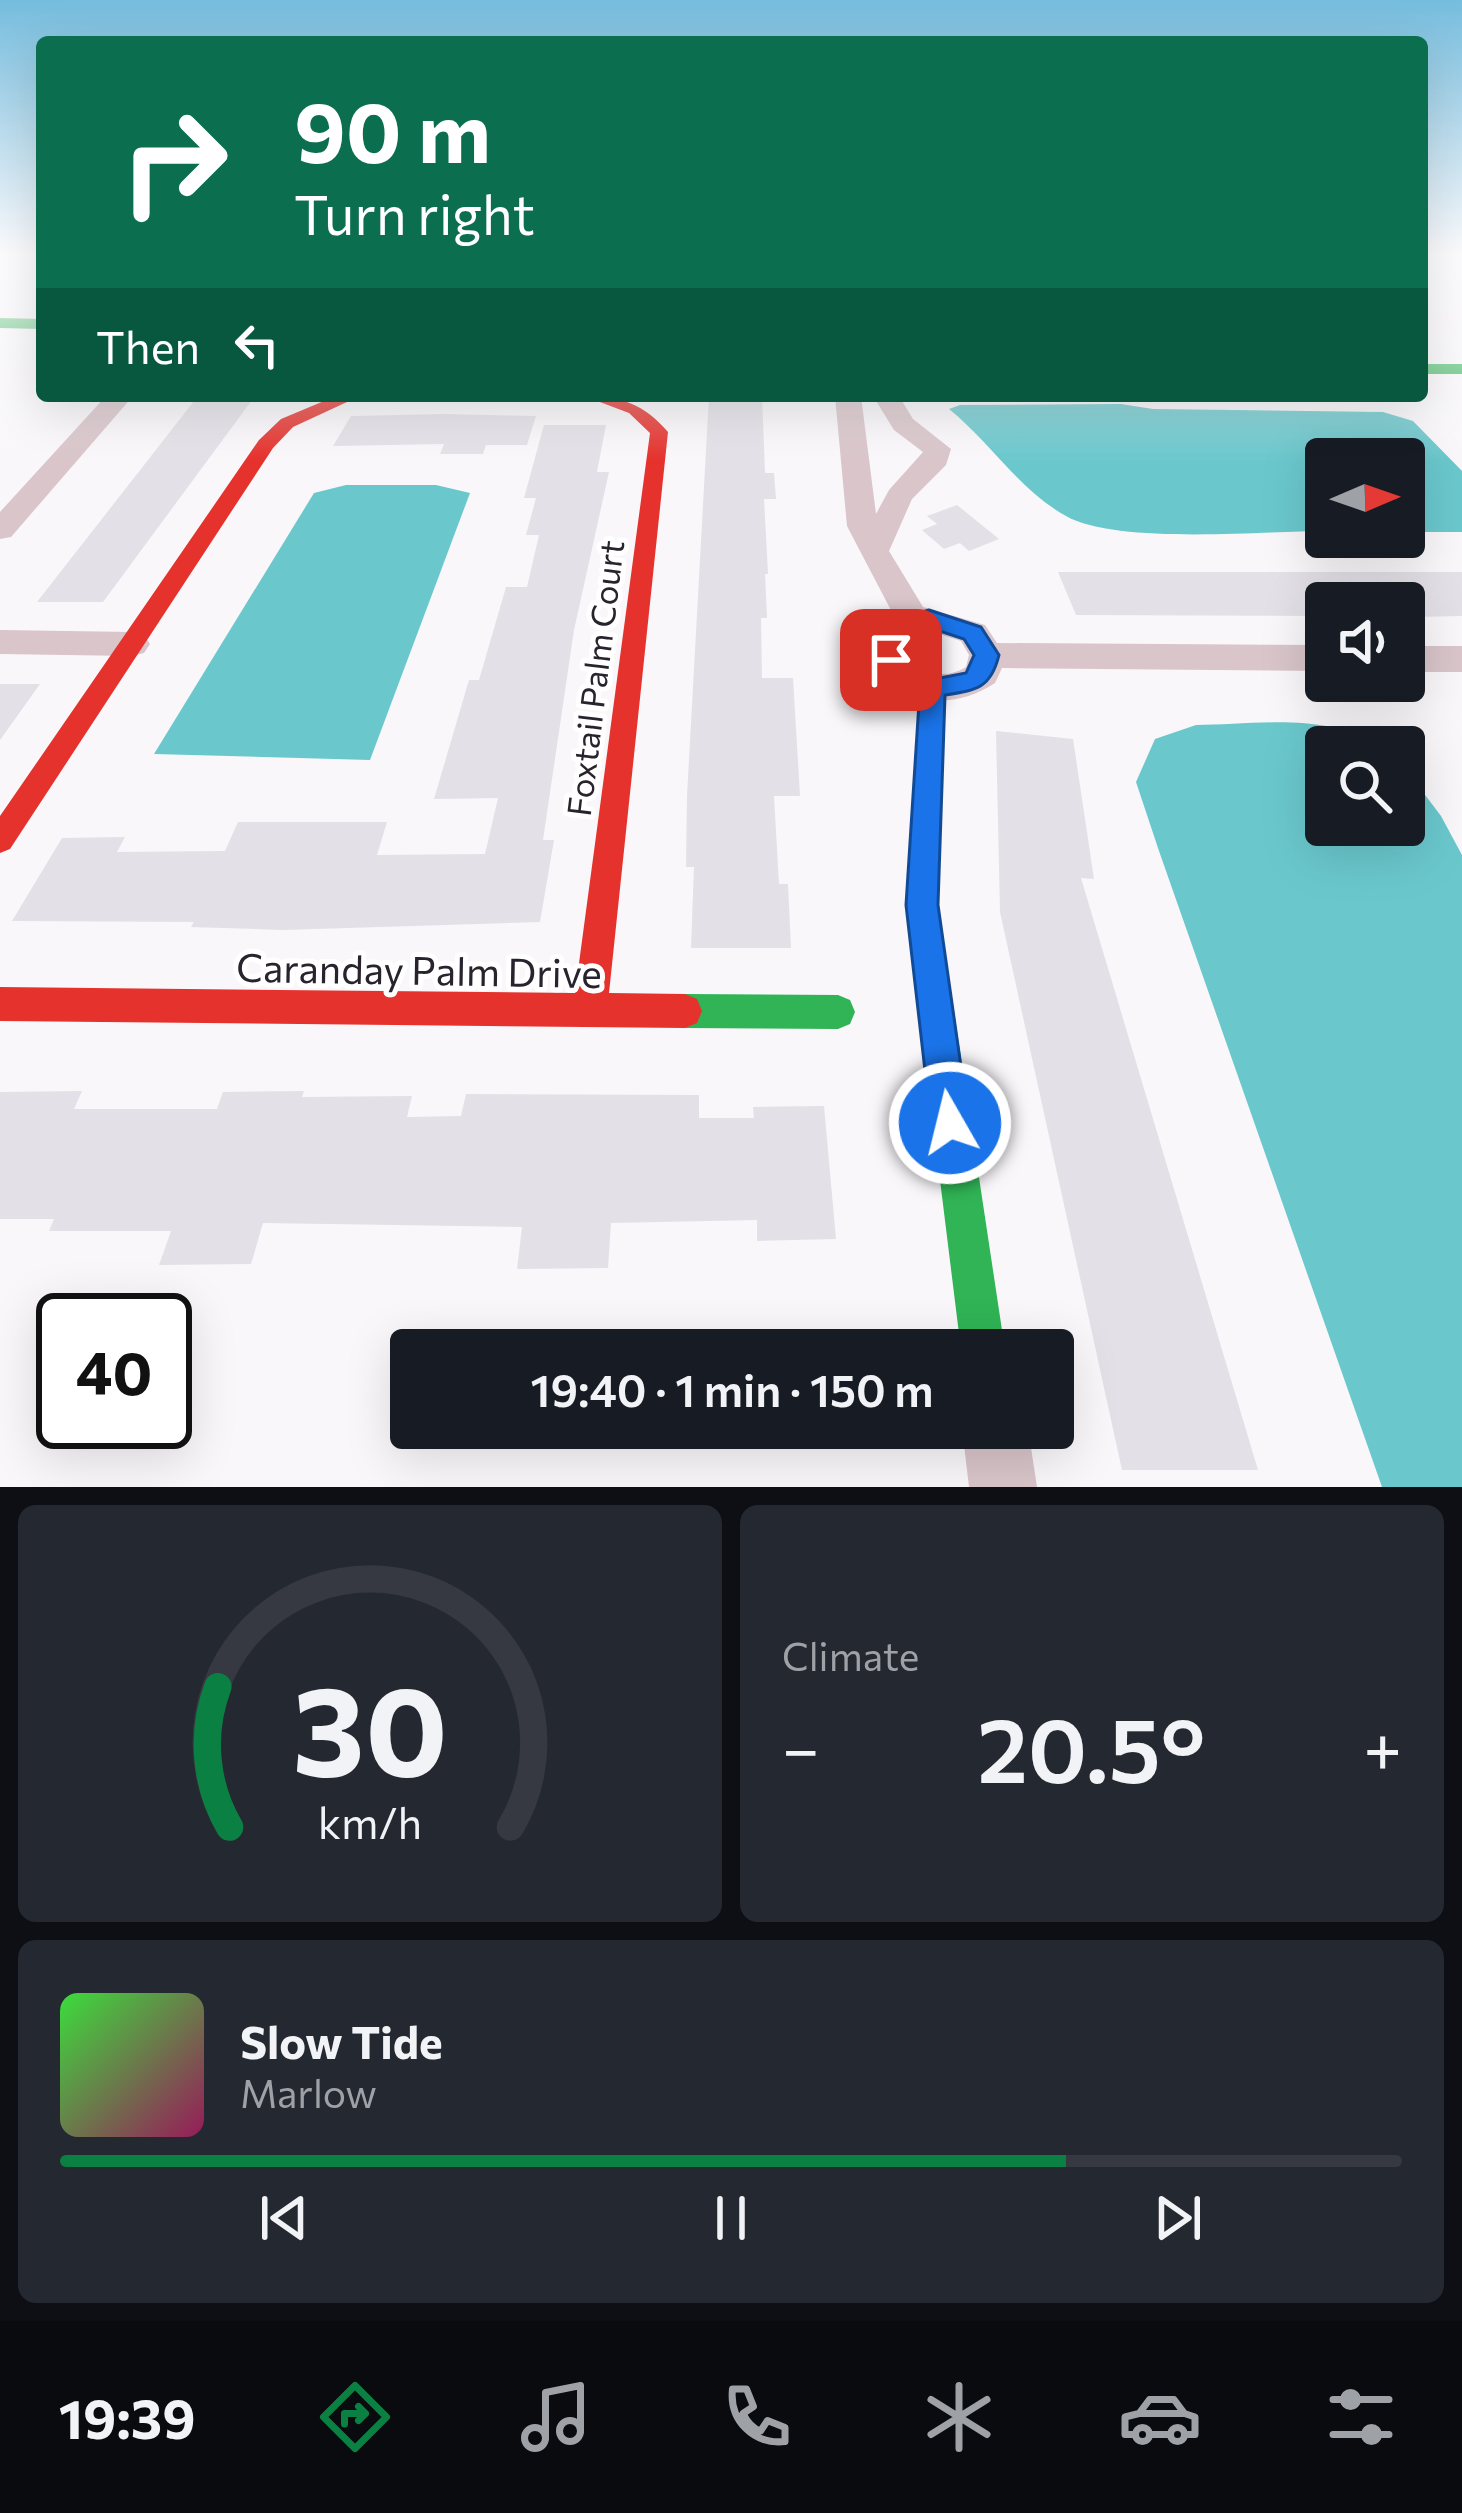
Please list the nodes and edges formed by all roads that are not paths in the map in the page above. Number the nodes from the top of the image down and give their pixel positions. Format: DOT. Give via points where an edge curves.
graph roads {
  1 [pos="0,323"];
  2 [pos="36,324"];
  3 [pos="1462,342"];
  4 [pos="1428,345"];
  5 [pos="0,349"];
  6 [pos="36,350"];
  7 [pos="115,402"];
  8 [pos="338,402"];
  9 [pos="612,402"];
  10 [pos="849,402"];
  11 [pos="890,402"];
  12 [pos="0,530"];
  13 [pos="873,551"];
  14 [pos="914,621"];
  15 [pos="0,642"];
  16 [pos="132,644"];
  17 [pos="987,655"];
  18 [pos="1305,658"];
  19 [pos="1425,658"];
  20 [pos="1462,659"];
  21 [pos="933,687"];
  22 [pos="0,840"];
  23 [pos="0,1004"];
  24 [pos="590,1010"];
  25 [pos="838,1012"];
  26 [pos="980,1329"];
  27 [pos="997,1449"];
  28 [pos="1003,1487"];
  1 -- 2 [label="street"];
  3 -- 4 [label="street"];
  5 -- 6 [label="street"];
  7 -- 12 [label="street"];
  8 -- 16 [label="street" via="287,423 266,444"];
  9 -- 24 [label="street, Foxtail Palm Court" via="635,409 659,432"];
  10 -- 13 [label="street" via="862,526"];
  11 -- 13 [label="street" via="903,424 937,449 936,459 899,496"];
  13 -- 14 [label="street"];
  14 -- 17 [label="street" via="960,625"];
  14 -- 21 [label="street" via="891,636 891,660"];
  15 -- 16 [label="street"];
  16 -- 22 [label="street"];
  17 -- 18 [label="street"];
  17 -- 21 [label="street" via="973,681"];
  19 -- 20 [label="street"];
  21 -- 26 [label="street" via="922,905"];
  23 -- 24 [label="street, Caranday Palm Drive"];
  24 -- 25 [label="street, Caranday Palm Drive"];
  27 -- 28 [label="street"];
}
